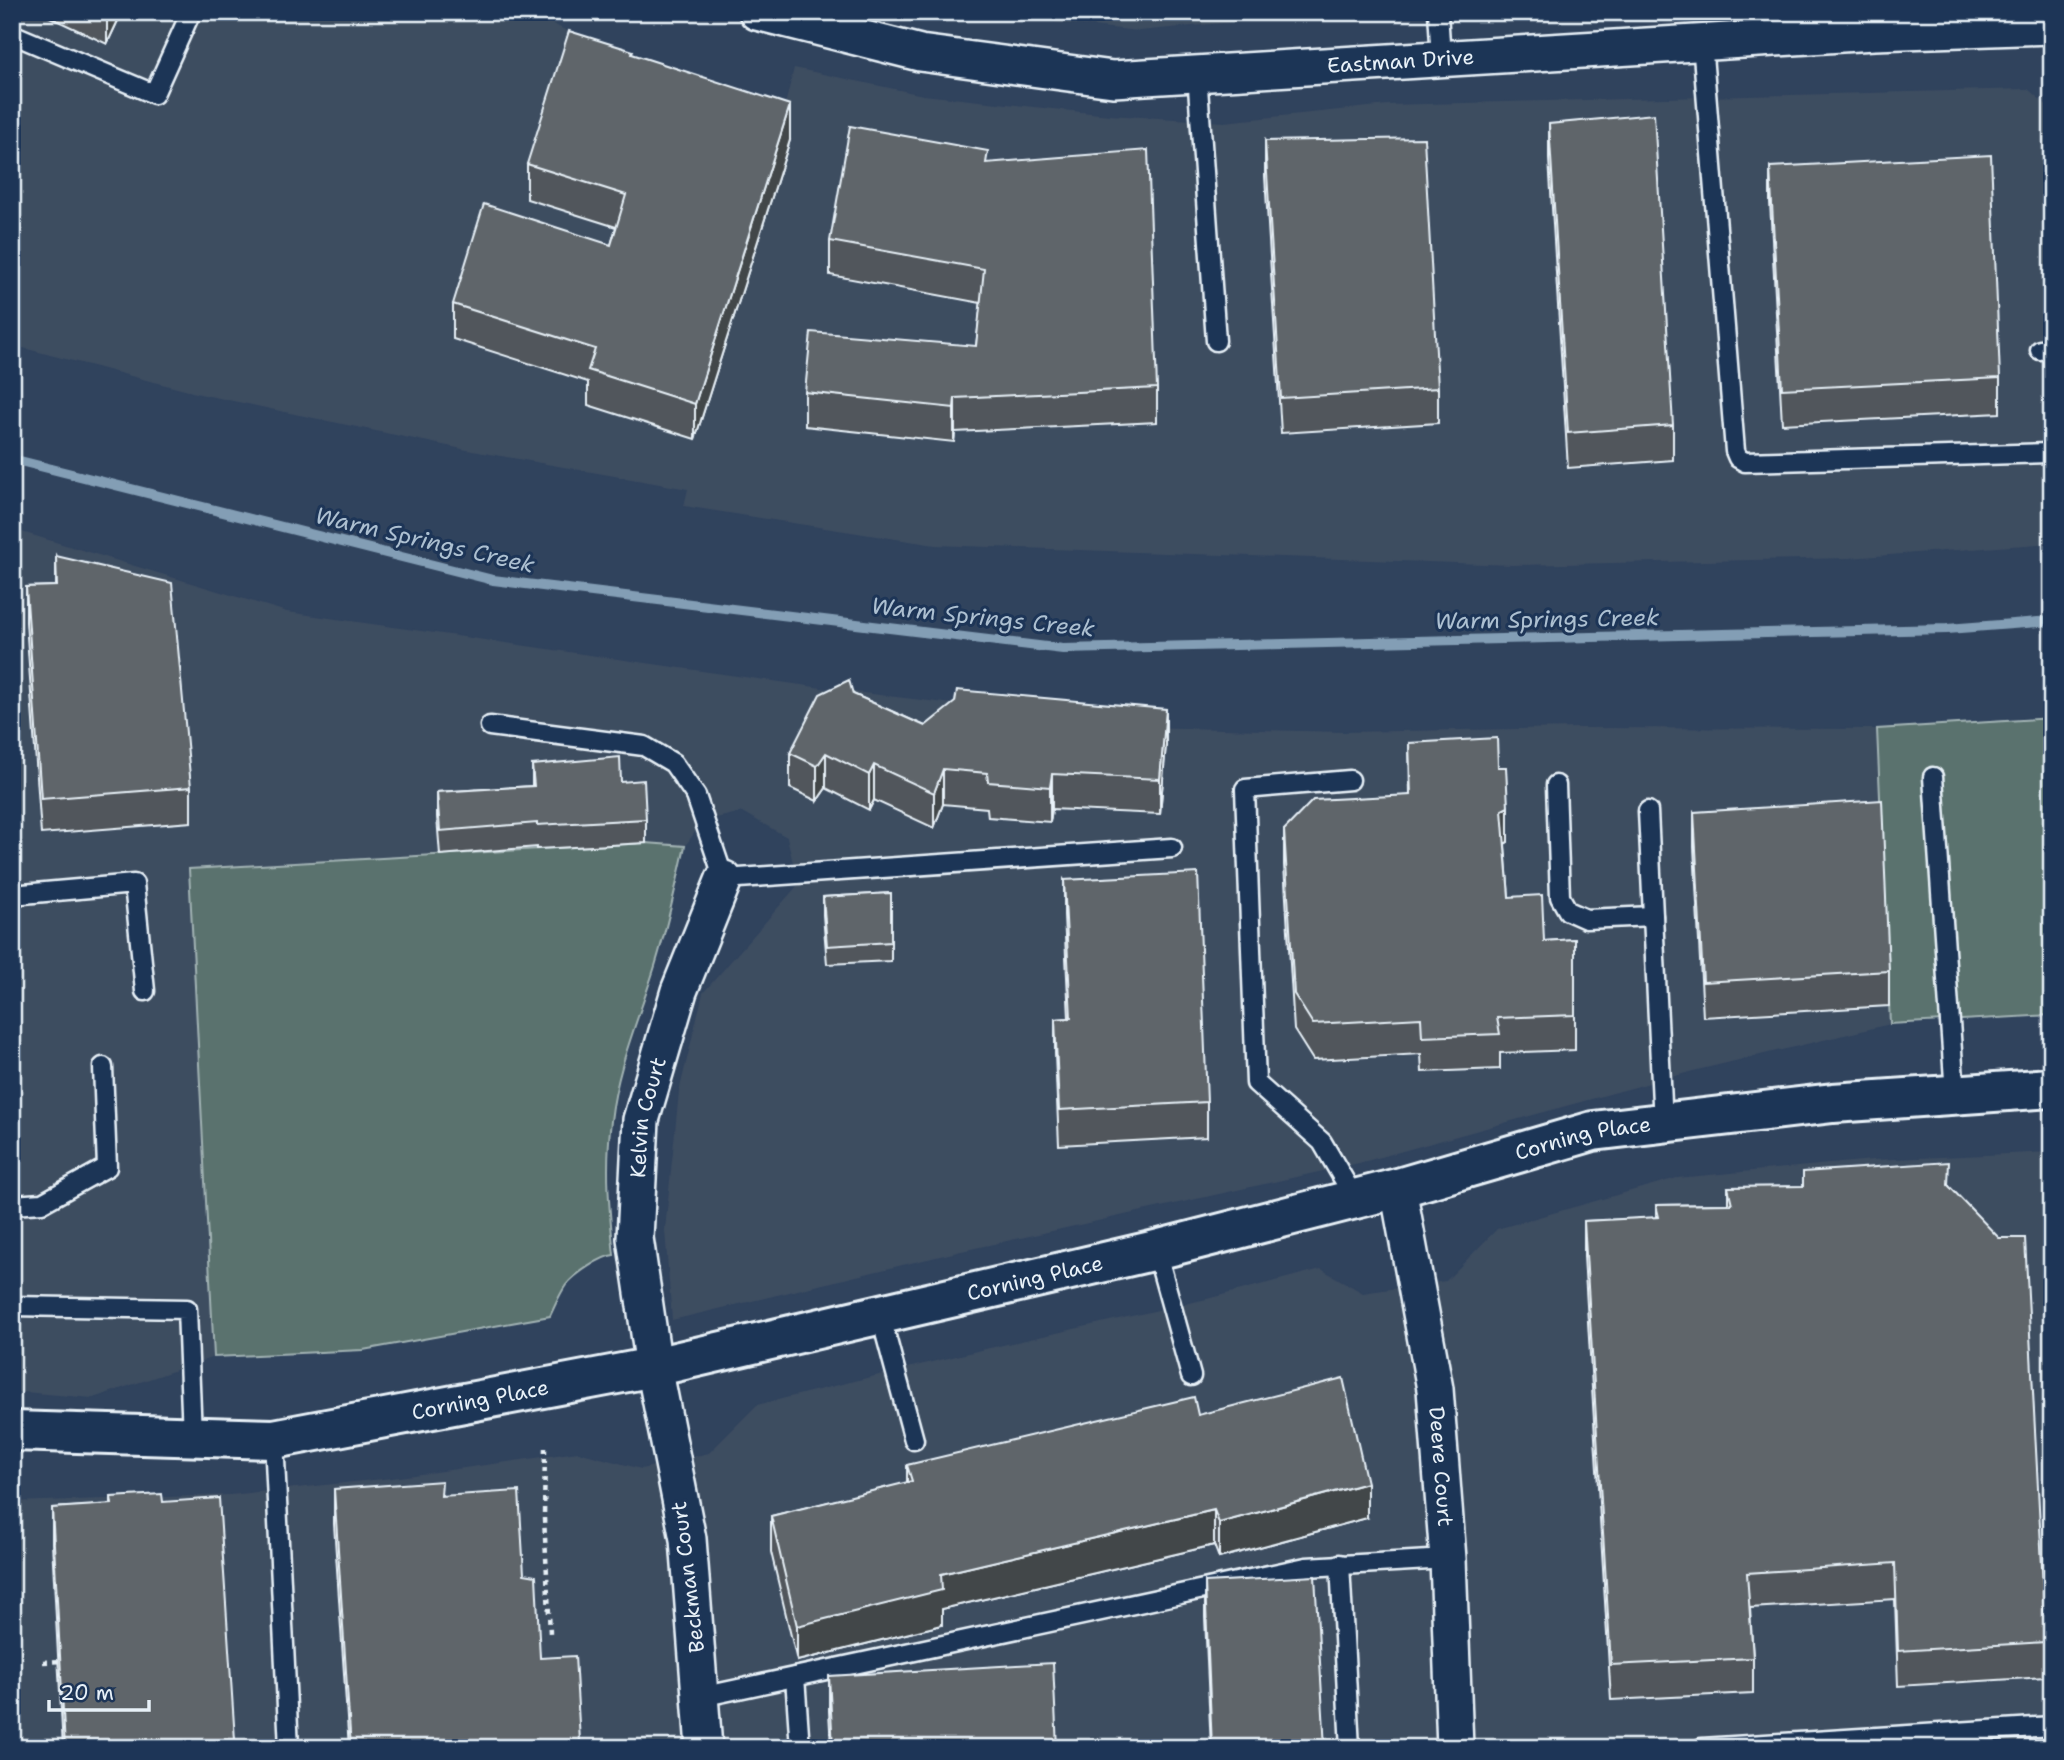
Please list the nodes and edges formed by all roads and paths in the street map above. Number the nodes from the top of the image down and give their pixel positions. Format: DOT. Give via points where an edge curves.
graph roads {
  1 [pos="191,12"];
  2 [pos="757,12"];
  3 [pos="1438,12"];
  4 [pos="1874,22"];
  5 [pos="2052,26"];
  6 [pos="12,34"];
  7 [pos="1702,42"];
  8 [pos="1441,58"];
  9 [pos="1197,73"];
  10 [pos="1216,341"];
  11 [pos="2048,453"];
  12 [pos="489,726"];
  13 [pos="1933,777"];
  14 [pos="1350,780"];
  15 [pos="1556,785"];
  16 [pos="1648,811"];
  17 [pos="1172,848"];
  18 [pos="724,879"];
  19 [pos="12,895"];
  20 [pos="1653,916"];
  21 [pos="145,991"];
  22 [pos="103,1067"];
  23 [pos="2052,1088"];
  24 [pos="1955,1094"];
  25 [pos="1663,1124"];
  26 [pos="1398,1188"];
  27 [pos="1354,1197"];
  28 [pos="12,1205"];
  29 [pos="1156,1251"];
  30 [pos="12,1306"];
  31 [pos="880,1314"];
  32 [pos="654,1367"];
  33 [pos="1191,1376"];
  34 [pos="12,1431"];
  35 [pos="192,1436"];
  36 [pos="274,1439"];
  37 [pos="914,1440"];
  38 [pos="545,1448"];
  39 [pos="1448,1559"];
  40 [pos="1340,1564"];
  41 [pos="550,1633"];
  42 [pos="43,1661"];
  43 [pos="74,1661"];
  44 [pos="796,1677"];
  45 [pos="701,1697"];
  46 [pos="2052,1726"];
  47 [pos="289,1748"];
  48 [pos="704,1748"];
  49 [pos="800,1748"];
  50 [pos="1350,1748"];
  51 [pos="1455,1748"];
  52 [pos="1702,1748"];
  1 -- 6 [label="lane" via="154,94"];
  2 -- 9 [label="street, Eastman Drive" via="961,59 1113,79"];
  3 -- 8 [label="lane"];
  4 -- 5 [label="street, Eastman Drive"];
  4 -- 7 [label="street, Eastman Drive"];
  7 -- 8 [label="street, Eastman Drive"];
  7 -- 11 [label="lane" via="1738,458 1745,462"];
  8 -- 9 [label="street, Eastman Drive"];
  9 -- 10 [label="lane"];
  12 -- 18 [label="lane" via="644,746 673,763 696,796"];
  13 -- 24 [label="lane"];
  14 -- 27 [label="lane" via="1244,789 1256,1083 1322,1142"];
  15 -- 20 [label="lane" via="1560,897 1568,911 1586,919"];
  16 -- 20 [label="lane"];
  17 -- 18 [label="lane"];
  18 -- 32 [label="street, Kelvin Court" via="679,991 641,1120 635,1238"];
  19 -- 21 [label="lane" via="134,884"];
  20 -- 25 [label="lane"];
  22 -- 28 [label="lane" via="107,1167 41,1203"];
  23 -- 24 [label="street, Corning Place"];
  24 -- 25 [label="street, Corning Place" via="1833,1103"];
  25 -- 26 [label="street, Corning Place" via="1593,1131"];
  26 -- 27 [label="street, Corning Place"];
  26 -- 39 [label="street, Deere Court" via="1435,1389"];
  27 -- 29 [label="street, Corning Place"];
  29 -- 31 [label="street, Corning Place"];
  29 -- 33 [label="lane"];
  30 -- 35 [label="lane" via="187,1310"];
  31 -- 32 [label="street, Corning Place"];
  31 -- 37 [label="lane"];
  32 -- 36 [label="street, Corning Place"];
  32 -- 45 [label="street, Beckman Court" via="688,1539"];
  34 -- 35 [label="street, Corning Place"];
  35 -- 36 [label="street, Corning Place"];
  36 -- 47 [label="lane"];
  38 -- 41 [label="path"];
  39 -- 40 [label="lane"];
  39 -- 51 [label="street, Deere Court"];
  40 -- 44 [label="lane" via="1306,1567"];
  40 -- 50 [label="lane"];
  42 -- 43 [label="path"];
  44 -- 45 [label="lane"];
  44 -- 49 [label="lane"];
  45 -- 48 [label="street, Beckman Court"];
  46 -- 52 [label="lane"];
}
